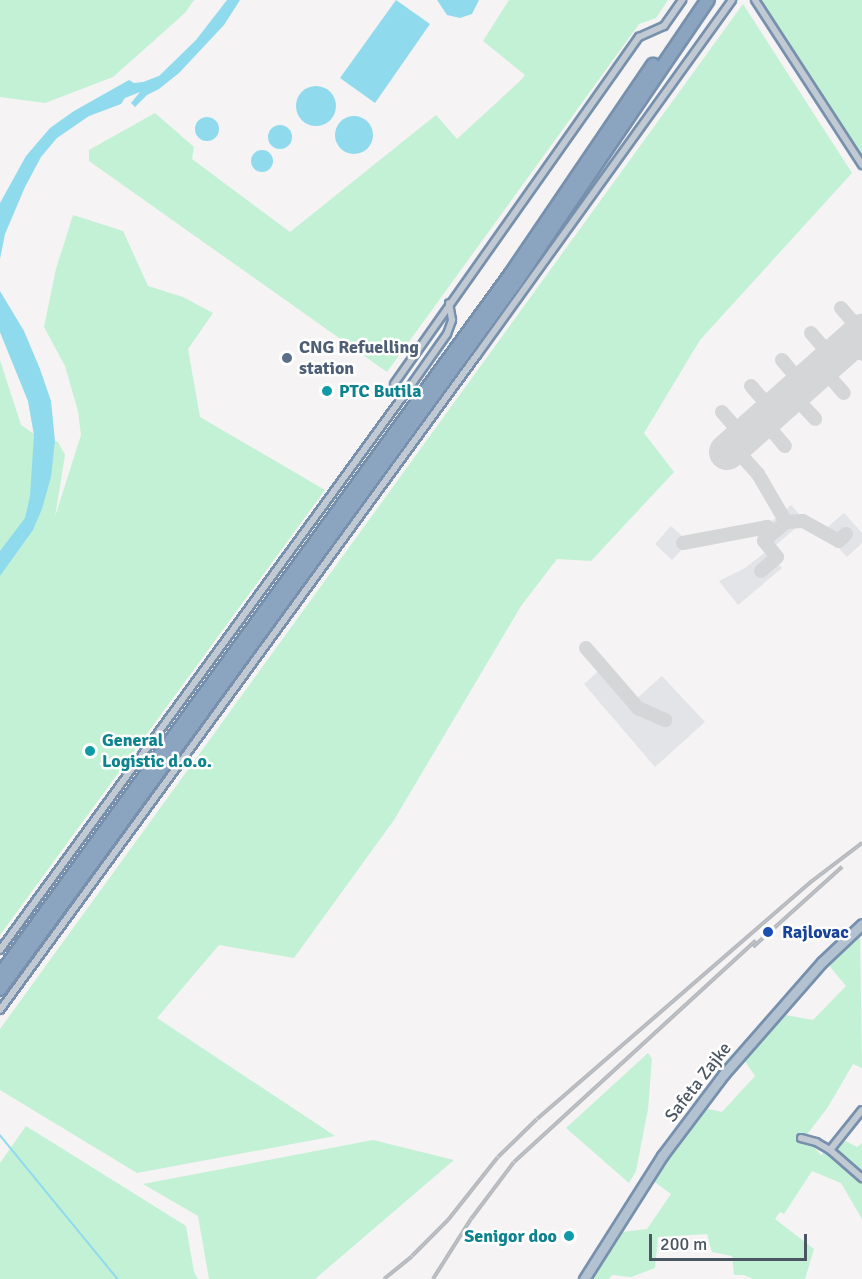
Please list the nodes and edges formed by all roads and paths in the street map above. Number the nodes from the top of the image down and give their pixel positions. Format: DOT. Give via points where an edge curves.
graph roads {
  1 [pos="682,0"];
  2 [pos="698,0"];
  3 [pos="708,0"];
  4 [pos="732,0"];
  5 [pos="754,0"];
  6 [pos="862,165"];
  7 [pos="449,303"];
  8 [pos="394,384"];
  9 [pos="862,924"];
  10 [pos="0,950"];
  11 [pos="0,975"];
  12 [pos="0,989"];
  13 [pos="0,1010"];
  14 [pos="862,1110"];
  15 [pos="801,1138"];
  16 [pos="830,1150"];
  17 [pos="862,1178"];
  18 [pos="584,1279"];
  1 -- 7 [label="street" via="664,27 639,37"];
  2 -- 11 [label="highway" via="511,274"];
  3 -- 12 [label="highway" via="516,282"];
  4 -- 13 [label="street"];
  5 -- 6 [label="street"];
  7 -- 8 [label="street"];
  7 -- 10 [label="street" via="452,320 447,334 410,388"];
  9 -- 18 [label="main road, Safeta Zajke" via="822,962 723,1075 662,1156"];
  14 -- 16 [label="street"];
  15 -- 16 [label="street"];
  16 -- 17 [label="street"];
}
